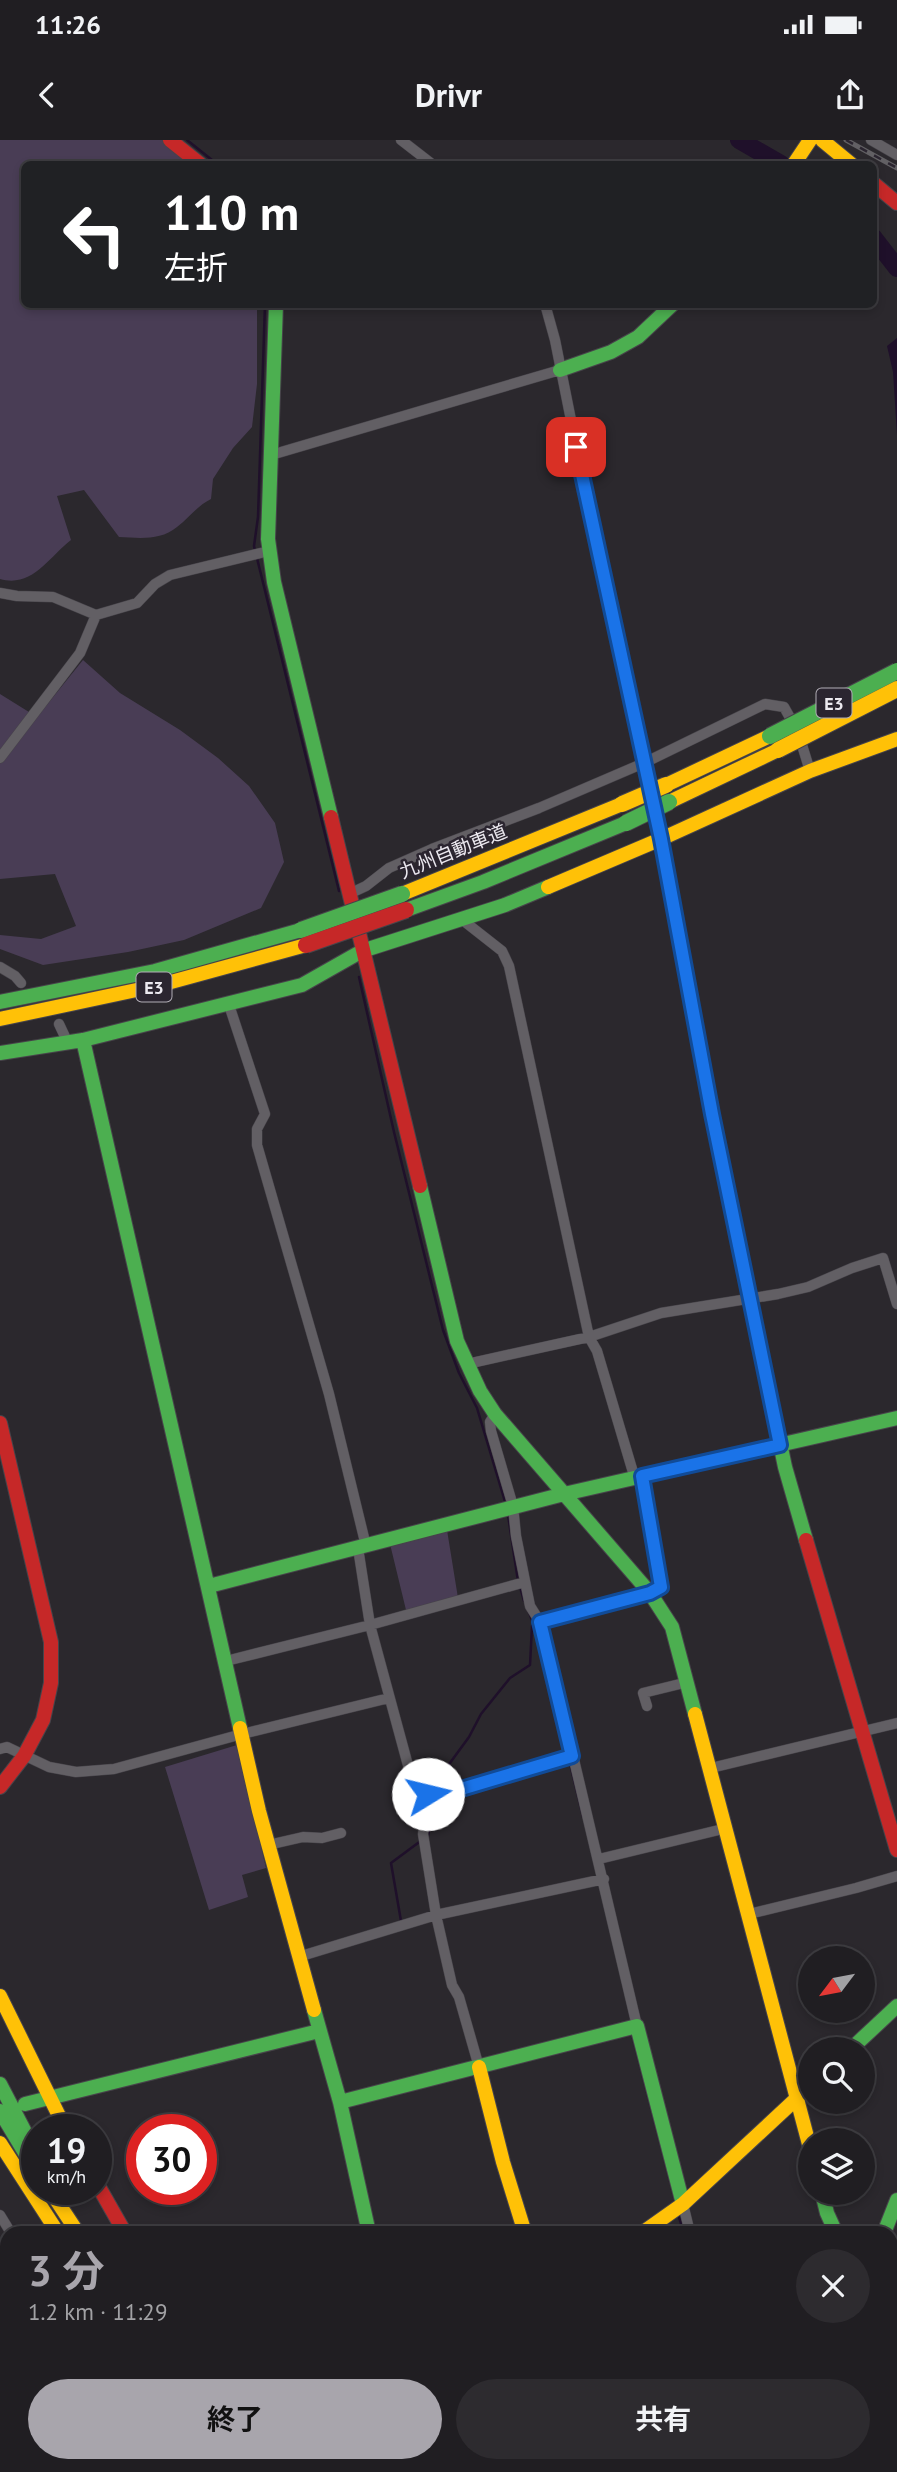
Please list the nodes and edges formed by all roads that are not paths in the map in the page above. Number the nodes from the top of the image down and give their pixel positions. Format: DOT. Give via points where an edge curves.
graph roads {
  1 [pos="170,140"];
  2 [pos="401,140"];
  3 [pos="871,140"];
  4 [pos="814,141"];
  5 [pos="897,155"];
  6 [pos="196,161"];
  7 [pos="428,161"];
  8 [pos="797,161"];
  9 [pos="847,161"];
  10 [pos="877,186"];
  11 [pos="897,203"];
  12 [pos="276,308"];
  13 [pos="546,308"];
  14 [pos="669,308"];
  15 [pos="560,370"];
  16 [pos="271,455"];
  17 [pos="270,551"];
  18 [pos="0,593"];
  19 [pos="96,615"];
  20 [pos="897,671"];
  21 [pos="897,689"];
  22 [pos="897,739"];
  23 [pos="774,743"];
  24 [pos="0,758"];
  25 [pos="643,764"];
  26 [pos="810,771"];
  27 [pos="661,839"];
  28 [pos="351,893"];
  29 [pos="404,902"];
  30 [pos="460,918"];
  31 [pos="303,938"];
  32 [pos="362,951"];
  33 [pos="0,967"];
  34 [pos="21,983"];
  35 [pos="0,1002"];
  36 [pos="229,1005"];
  37 [pos="0,1019"];
  38 [pos="59,1024"];
  39 [pos="75,1040"];
  40 [pos="0,1053"];
  41 [pos="750,1297"];
  42 [pos="897,1304"];
  43 [pos="589,1337"];
  44 [pos="467,1364"];
  45 [pos="495,1414"];
  46 [pos="897,1418"];
  47 [pos="0,1423"];
  48 [pos="780,1445"];
  49 [pos="639,1477"];
  50 [pos="564,1494"];
  51 [pos="513,1506"];
  52 [pos="362,1547"];
  53 [pos="525,1582"];
  54 [pos="209,1586"];
  55 [pos="650,1593"];
  56 [pos="540,1622"];
  57 [pos="370,1625"];
  58 [pos="226,1661"];
  59 [pos="688,1682"];
  60 [pos="389,1699"];
  61 [pos="647,1706"];
  62 [pos="897,1723"];
  63 [pos="863,1733"];
  64 [pos="243,1734"];
  65 [pos="0,1749"];
  66 [pos="24,1756"];
  67 [pos="572,1756"];
  68 [pos="711,1768"];
  69 [pos="0,1787"];
  70 [pos="428,1794"];
  71 [pos="727,1828"];
  72 [pos="341,1833"];
  73 [pos="268,1845"];
  74 [pos="897,1850"];
  75 [pos="599,1859"];
  76 [pos="897,1876"];
  77 [pos="604,1879"];
  78 [pos="749,1914"];
  79 [pos="436,1915"];
  80 [pos="298,1957"];
  81 [pos="0,1996"];
  82 [pos="897,2006"];
  83 [pos="637,2026"];
  84 [pos="319,2031"];
  85 [pos="864,2037"];
  86 [pos="479,2067"];
  87 [pos="0,2084"];
  88 [pos="797,2097"];
  89 [pos="49,2099"];
  90 [pos="340,2102"];
  91 [pos="0,2104"];
  92 [pos="24,2104"];
  93 [pos="0,2111"];
  94 [pos="57,2114"];
  95 [pos="21,2124"];
  96 [pos="805,2128"];
  97 [pos="21,2142"];
  98 [pos="0,2143"];
  99 [pos="21,2145"];
  100 [pos="0,2159"];
  101 [pos="897,2200"];
  102 [pos="683,2204"];
  103 [pos="58,2205"];
  104 [pos="109,2205"];
  105 [pos="825,2205"];
  106 [pos="43,2226"];
  107 [pos="53,2226"];
  108 [pos="72,2226"];
  109 [pos="121,2226"];
  110 [pos="367,2226"];
  111 [pos="523,2226"];
  112 [pos="652,2226"];
  113 [pos="688,2226"];
  114 [pos="833,2226"];
  115 [pos="887,2226"];
  1 -- 6 [label="main road"];
  2 -- 7 [label="street"];
  3 -- 5 [label="street"];
  4 -- 8 [label="main road"];
  4 -- 9 [label="main road"];
  10 -- 11 [label="main road"];
  12 -- 16 [label="main road"];
  13 -- 15 [label="street"];
  14 -- 15 [label="main road" via="638,337"];
  15 -- 16 [label="street"];
  15 -- 25 [label="street"];
  16 -- 17 [label="main road"];
  17 -- 19 [label="street" via="170,575 137,603"];
  17 -- 28 [label="main road" via="280,611"];
  18 -- 19 [label="street" via="53,597"];
  19 -- 24 [label="street" via="80,653"];
  20 -- 23 [label="main road, 九州自動車道 / E3, bridge"];
  21 -- 23 [label="main road, 九州自動車道 / E3, bridge"];
  22 -- 26 [label="main road"];
  23 -- 29 [label="main road, 九州自動車道 / E3, bridge" via="666,785"];
  23 -- 29 [label="main road, 九州自動車道 / E3, bridge" via="626,823 483,882"];
  25 -- 26 [label="street" via="765,704 784,707 798,732"];
  25 -- 27 [label="main road"];
  25 -- 28 [label="street" via="432,849 389,868"];
  26 -- 27 [label="main road"];
  27 -- 30 [label="main road" via="505,905"];
  27 -- 41 [label="main road"];
  28 -- 32 [label="main road"];
  29 -- 31 [label="main road, 九州自動車道 / E3, bridge"];
  30 -- 32 [label="main road"];
  30 -- 43 [label="street" via="502,951 509,966"];
  31 -- 35 [label="main road, 九州自動車道 / E3"];
  31 -- 37 [label="main road, 九州自動車道 / E3" via="160,985"];
  32 -- 36 [label="main road" via="302,985"];
  32 -- 44 [label="main road" via="451,1319"];
  33 -- 34 [label="street"];
  36 -- 39 [label="main road"];
  36 -- 52 [label="street" via="265,1114 257,1129 257,1145 329,1394"];
  38 -- 39 [label="street"];
  39 -- 40 [label="main road"];
  39 -- 54 [label="main road"];
  41 -- 42 [label="street" via="807,1287 883,1258"];
  41 -- 43 [label="street" via="661,1312"];
  41 -- 48 [label="main road"];
  43 -- 44 [label="street"];
  43 -- 49 [label="street"];
  44 -- 45 [label="main road"];
  45 -- 50 [label="main road"];
  45 -- 51 [label="street" via="491,1431"];
  46 -- 48 [label="main road"];
  47 -- 66 [label="main road" via="51,1642 51,1683 43,1720"];
  48 -- 49 [label="main road"];
  48 -- 63 [label="main road"];
  49 -- 50 [label="main road"];
  49 -- 55 [label="street" via="661,1587"];
  50 -- 51 [label="main road"];
  50 -- 55 [label="main road"];
  51 -- 52 [label="main road"];
  51 -- 53 [label="street"];
  52 -- 54 [label="main road"];
  52 -- 57 [label="street"];
  53 -- 56 [label="street" via="530,1606"];
  53 -- 57 [label="street"];
  54 -- 58 [label="main road"];
  55 -- 56 [label="street"];
  55 -- 59 [label="main road" via="672,1627"];
  56 -- 67 [label="street"];
  57 -- 58 [label="street"];
  57 -- 60 [label="street"];
  58 -- 64 [label="main road"];
  59 -- 61 [label="street" via="643,1693"];
  59 -- 68 [label="main road"];
  60 -- 64 [label="street"];
  60 -- 70 [label="street" via="409,1769 422,1769"];
  62 -- 63 [label="street"];
  63 -- 68 [label="street"];
  63 -- 74 [label="main road"];
  64 -- 66 [label="street" via="114,1769 76,1772"];
  64 -- 73 [label="main road"];
  65 -- 66 [label="street" via="7,1747"];
  66 -- 69 [label="main road"];
  67 -- 70 [label="street" via="441,1795"];
  67 -- 75 [label="street"];
  68 -- 71 [label="main road"];
  70 -- 79 [label="street" via="423,1834"];
  71 -- 75 [label="street"];
  71 -- 78 [label="main road"];
  72 -- 73 [label="street"];
  73 -- 80 [label="main road"];
  75 -- 77 [label="street"];
  76 -- 78 [label="street"];
  77 -- 79 [label="street"];
  77 -- 83 [label="street"];
  78 -- 88 [label="main road"];
  79 -- 80 [label="street"];
  79 -- 86 [label="street" via="452,1985"];
  80 -- 84 [label="main road"];
  81 -- 89 [label="main road"];
  82 -- 85 [label="main road"];
  83 -- 86 [label="main road"];
  83 -- 102 [label="main road"];
  84 -- 89 [label="main road"];
  84 -- 90 [label="main road"];
  86 -- 90 [label="main road"];
  86 -- 111 [label="main road"];
  87 -- 95 [label="main road"];
  88 -- 96 [label="main road"];
  88 -- 102 [label="main road"];
  89 -- 92 [label="main road"];
  89 -- 94 [label="main road"];
  90 -- 110 [label="main road"];
  91 -- 97 [label="main road"];
  93 -- 99 [label="main road"];
  98 -- 107 [label="main road"];
  100 -- 106 [label="main road"];
  101 -- 115 [label="main road"];
  102 -- 112 [label="main road"];
  102 -- 113 [label="street"];
  103 -- 108 [label="main road"];
  104 -- 109 [label="main road"];
  105 -- 114 [label="main road"];
}
